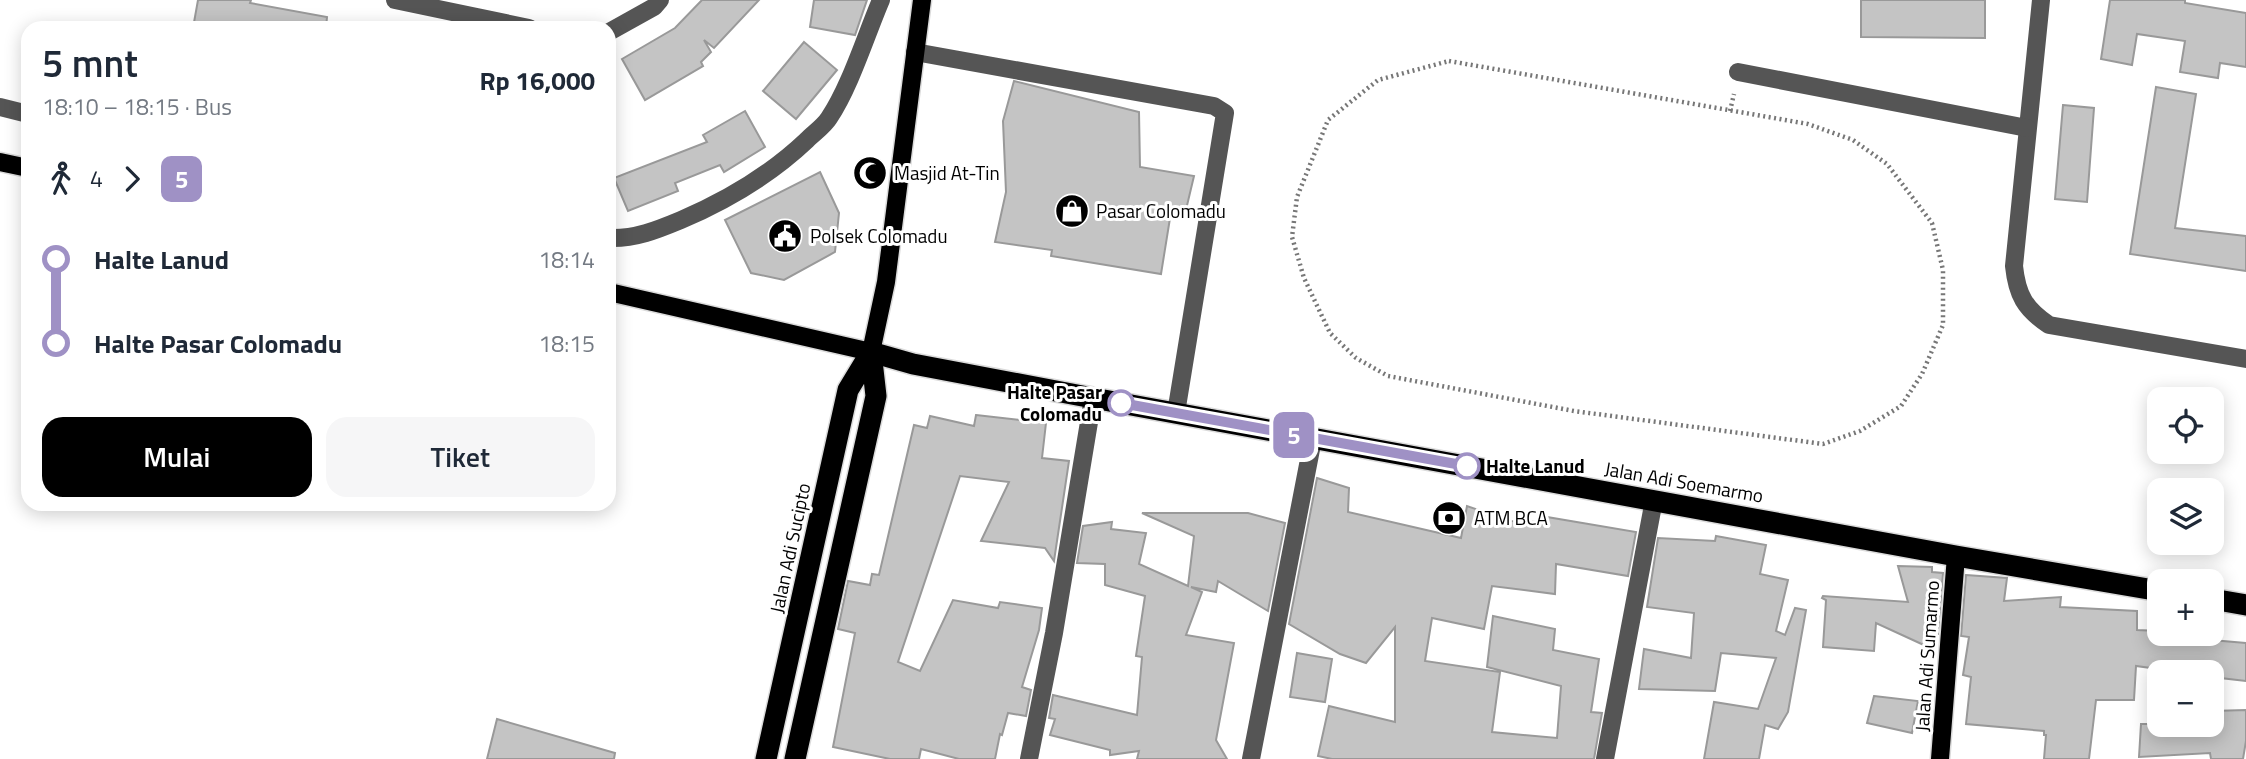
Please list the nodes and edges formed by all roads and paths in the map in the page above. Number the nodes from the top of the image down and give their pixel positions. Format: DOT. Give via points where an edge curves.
graph roads {
  1 [pos="396,0"];
  2 [pos="660,0"];
  3 [pos="881,0"];
  4 [pos="922,0"];
  5 [pos="2041,0"];
  6 [pos="441,20"];
  7 [pos="616,28"];
  8 [pos="915,52"];
  9 [pos="1738,72"];
  10 [pos="0,107"];
  11 [pos="21,112"];
  12 [pos="1808,124"];
  13 [pos="2027,128"];
  14 [pos="0,162"];
  15 [pos="21,166"];
  16 [pos="616,239"];
  17 [pos="616,294"];
  18 [pos="871,352"];
  19 [pos="2246,359"];
  20 [pos="1093,398"];
  21 [pos="1175,413"];
  22 [pos="1313,439"];
  23 [pos="1654,500"];
  24 [pos="1956,556"];
  25 [pos="2147,588"];
  26 [pos="2224,601"];
  27 [pos="2246,605"];
  28 [pos="766,759"];
  29 [pos="795,759"];
  30 [pos="1029,759"];
  31 [pos="1251,759"];
  32 [pos="1605,759"];
  33 [pos="1940,759"];
  1 -- 6 [label="street"];
  2 -- 7 [label="street"];
  3 -- 16 [label="street" via="828,120 789,157 722,202 651,232"];
  4 -- 8 [label="main road, Jalan Adi Sucipto"];
  5 -- 13 [label="street"];
  8 -- 18 [label="main road, Jalan Adi Sucipto" via="886,282"];
  8 -- 21 [label="street" via="1214,106 1225,113"];
  9 -- 13 [label="street"];
  10 -- 11 [label="street"];
  12 -- 12 [label="path" via="1449,61 1378,80 1328,120 1297,197 1292,237 1304,278 1330,333 1356,358 1388,376 1574,411 1823,444 1860,431 1900,405 1922,374 1943,325 1943,270 1932,223 1887,164 1853,140"];
  13 -- 19 [label="street" via="2014,267 2023,301 2035,315 2049,325"];
  14 -- 15 [label="main road"];
  17 -- 18 [label="main road"];
  18 -- 20 [label="highway, Jalan Adi Soemarmo"];
  18 -- 28 [label="highway, Jalan Adi Sucipto" via="848,390"];
  18 -- 29 [label="highway, Jalan Adi Sucipto" via="876,396"];
  20 -- 21 [label="highway, Jalan Adi Soemarmo"];
  20 -- 30 [label="street" via="1055,633"];
  21 -- 22 [label="highway, Jalan Adi Soemarmo"];
  22 -- 23 [label="highway, Jalan Adi Soemarmo"];
  22 -- 31 [label="street"];
  23 -- 24 [label="highway, Jalan Adi Soemarmo"];
  23 -- 32 [label="street"];
  24 -- 25 [label="highway, Jalan Adi Soemarmo"];
  24 -- 33 [label="main road, Jalan Adi Sumarmo"];
  26 -- 27 [label="highway"];
}
